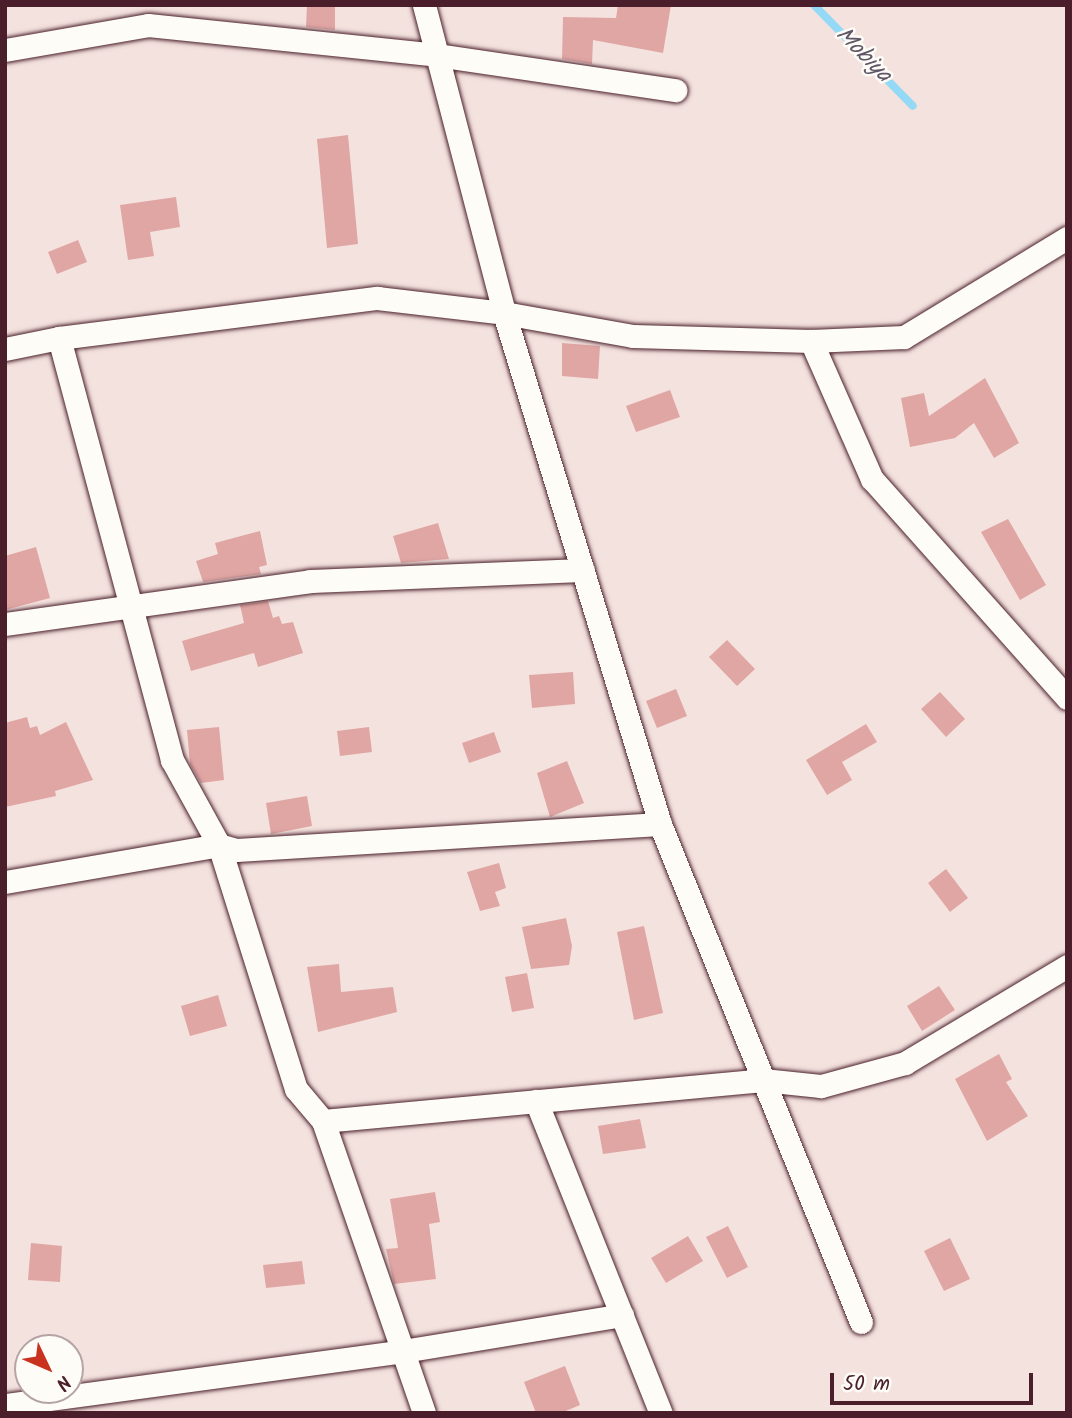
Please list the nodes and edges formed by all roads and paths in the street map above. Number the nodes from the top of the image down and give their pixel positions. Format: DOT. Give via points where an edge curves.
graph roads {
  1 [pos="424,5"];
  2 [pos="5,50"];
  3 [pos="437,55"];
  4 [pos="675,90"];
  5 [pos="1067,238"];
  6 [pos="504,313"];
  7 [pos="59,338"];
  8 [pos="811,341"];
  9 [pos="5,349"];
  10 [pos="583,570"];
  11 [pos="131,608"];
  12 [pos="5,624"];
  13 [pos="1067,698"];
  14 [pos="660,824"];
  15 [pos="219,845"];
  16 [pos="5,882"];
  17 [pos="1067,966"];
  18 [pos="763,1080"];
  19 [pos="536,1101"];
  20 [pos="323,1121"];
  21 [pos="622,1315"];
  22 [pos="861,1322"];
  23 [pos="403,1352"];
  24 [pos="5,1405"];
  25 [pos="424,1413"];
  26 [pos="661,1413"];
  1 -- 3 [label="street"];
  2 -- 3 [label="street" via="148,25"];
  3 -- 4 [label="street"];
  3 -- 6 [label="street"];
  5 -- 8 [label="street" via="904,337"];
  6 -- 7 [label="street" via="377,298"];
  6 -- 8 [label="street" via="633,336"];
  6 -- 10 [label="street"];
  7 -- 9 [label="street"];
  7 -- 11 [label="street"];
  8 -- 13 [label="street" via="872,479"];
  10 -- 11 [label="street" via="310,581"];
  10 -- 14 [label="street"];
  11 -- 12 [label="street"];
  11 -- 15 [label="street" via="172,760"];
  14 -- 15 [label="street" via="236,850"];
  14 -- 18 [label="street"];
  15 -- 16 [label="street"];
  15 -- 20 [label="street" via="296,1089"];
  17 -- 18 [label="street" via="905,1063 821,1086"];
  18 -- 19 [label="street"];
  18 -- 22 [label="street"];
  19 -- 20 [label="street"];
  19 -- 21 [label="street"];
  20 -- 23 [label="street"];
  21 -- 23 [label="street"];
  21 -- 26 [label="street"];
  23 -- 24 [label="street"];
  23 -- 25 [label="street"];
}
